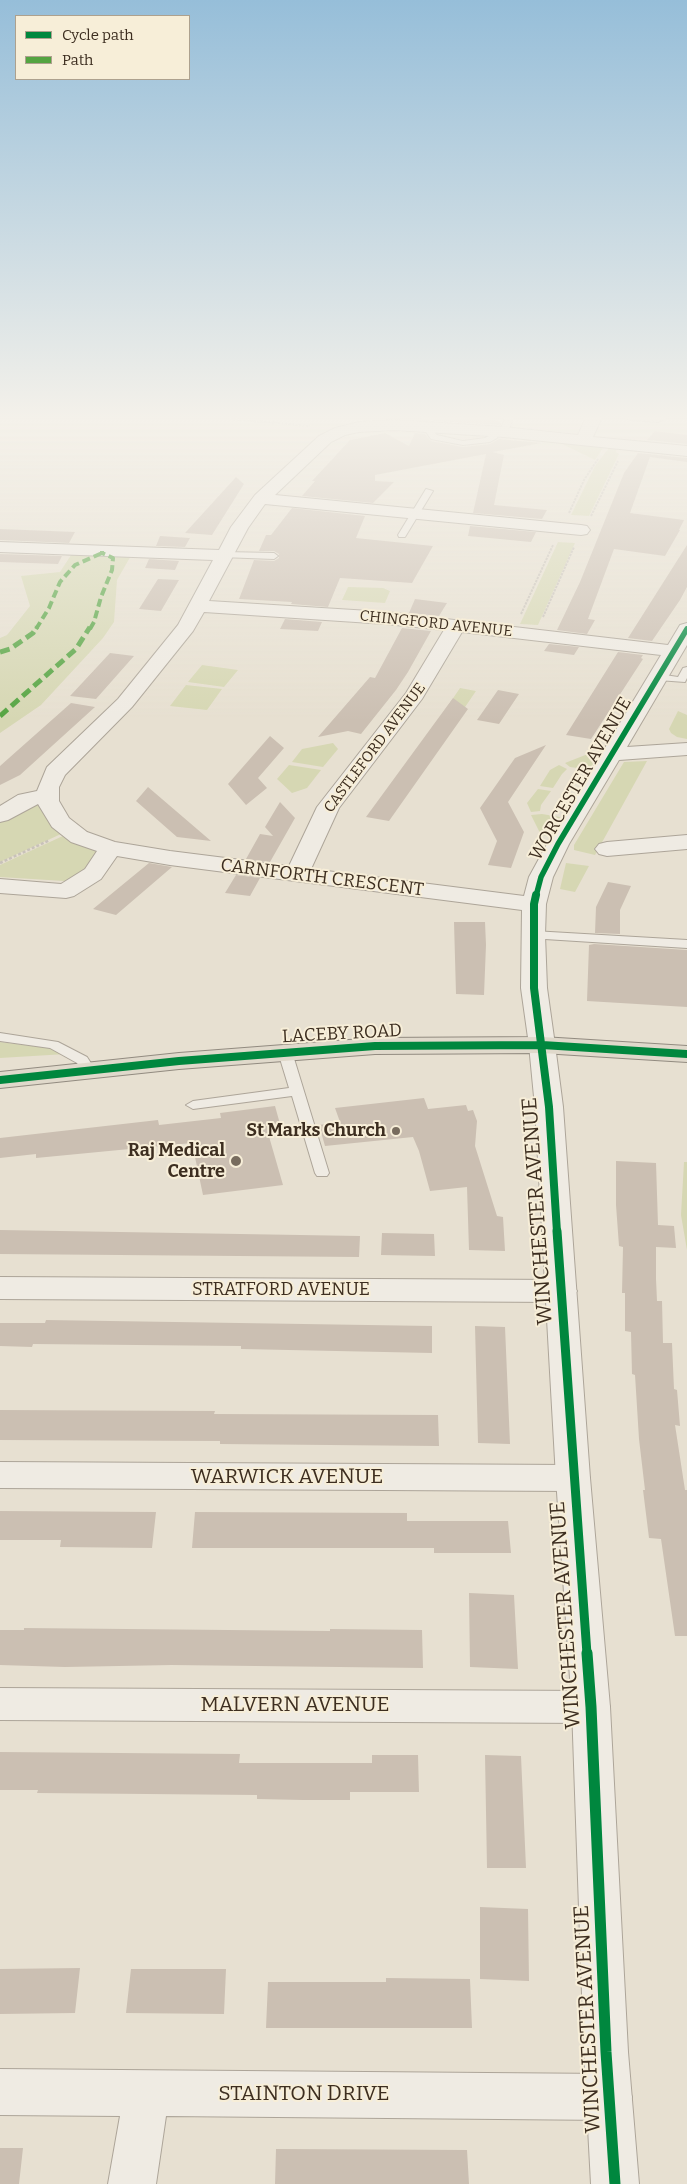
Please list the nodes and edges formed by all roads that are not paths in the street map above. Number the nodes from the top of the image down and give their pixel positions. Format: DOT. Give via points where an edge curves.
graph roads {
  1 [pos="248,517"];
  2 [pos="413,517"];
  3 [pos="455,517"];
  4 [pos="580,526"];
  5 [pos="402,535"];
  6 [pos="0,547"];
  7 [pos="224,555"];
  8 [pos="274,556"];
  9 [pos="198,606"];
  10 [pos="457,625"];
  11 [pos="687,629"];
  12 [pos="673,651"];
  13 [pos="687,670"];
  14 [pos="658,676"];
  15 [pos="687,750"];
  16 [pos="612,754"];
  17 [pos="47,794"];
  18 [pos="0,815"];
  19 [pos="687,842"];
  20 [pos="112,848"];
  21 [pos="607,849"];
  22 [pos="297,874"];
  23 [pos="0,886"];
  24 [pos="534,904"];
  25 [pos="533,935"];
  26 [pos="687,944"];
  27 [pos="0,1037"];
  28 [pos="542,1045"];
  29 [pos="285,1052"];
  30 [pos="687,1054"];
  31 [pos="89,1071"];
  32 [pos="0,1080"];
  33 [pos="297,1091"];
  34 [pos="193,1105"];
  35 [pos="322,1173"];
  36 [pos="0,1288"];
  37 [pos="561,1291"];
  38 [pos="0,1475"];
  39 [pos="573,1478"];
  40 [pos="0,1704"];
  41 [pos="591,1707"];
  42 [pos="0,2092"];
  43 [pos="147,2093"];
  44 [pos="609,2097"];
  45 [pos="132,2184"];
  46 [pos="614,2184"];
  1 -- 7 [label="street"];
  2 -- 5 [label="lane"];
  3 -- 4 [label="street"];
  6 -- 7 [label="street"];
  7 -- 8 [label="lane"];
  7 -- 9 [label="street"];
  9 -- 10 [label="street, CHINGFORD AVENUE"];
  9 -- 17 [label="street" via="186,627 125,703 56,772"];
  10 -- 12 [label="street, CHINGFORD AVENUE"];
  10 -- 22 [label="street, CASTLEFORD AVENUE" via="416,695 328,807"];
  11 -- 12 [label="street, WORCESTER AVENUE"];
  12 -- 14 [label="street, WORCESTER AVENUE"];
  13 -- 14 [label="lane" via="681,680"];
  14 -- 16 [label="street, WORCESTER AVENUE"];
  15 -- 16 [label="street"];
  16 -- 24 [label="street, WORCESTER AVENUE" via="558,844 541,877"];
  17 -- 18 [label="street" via="26,800"];
  17 -- 20 [label="street, CARNFORTH CRESCENT" via="60,822 79,837"];
  19 -- 21 [label="street"];
  20 -- 22 [label="street, CARNFORTH CRESCENT"];
  20 -- 23 [label="street" via="93,874 66,891"];
  22 -- 24 [label="street, CARNFORTH CRESCENT"];
  24 -- 25 [label="street, WORCESTER AVENUE"];
  25 -- 26 [label="lane"];
  25 -- 28 [label="street, WORCESTER AVENUE" via="534,988"];
  27 -- 31 [label="lane" via="53,1045 82,1060"];
  28 -- 29 [label="highway, LACEBY ROAD" via="375,1046"];
  28 -- 30 [label="highway, LACEBY ROAD"];
  28 -- 37 [label="street, WINCHESTER AVENUE"];
  29 -- 31 [label="highway, LACEBY ROAD"];
  29 -- 33 [label="lane"];
  31 -- 32 [label="highway, LACEBY ROAD"];
  33 -- 34 [label="lane"];
  33 -- 35 [label="lane"];
  36 -- 37 [label="street, STRATFORD AVENUE"];
  37 -- 39 [label="street, WINCHESTER AVENUE"];
  38 -- 39 [label="street, WARWICK AVENUE"];
  39 -- 41 [label="street, WINCHESTER AVENUE"];
  40 -- 41 [label="street, MALVERN AVENUE"];
  41 -- 44 [label="street, WINCHESTER AVENUE"];
  42 -- 43 [label="street, STAINTON DRIVE"];
  43 -- 44 [label="street, STAINTON DRIVE"];
  43 -- 45 [label="street"];
  44 -- 46 [label="street, WINCHESTER AVENUE"];
}
